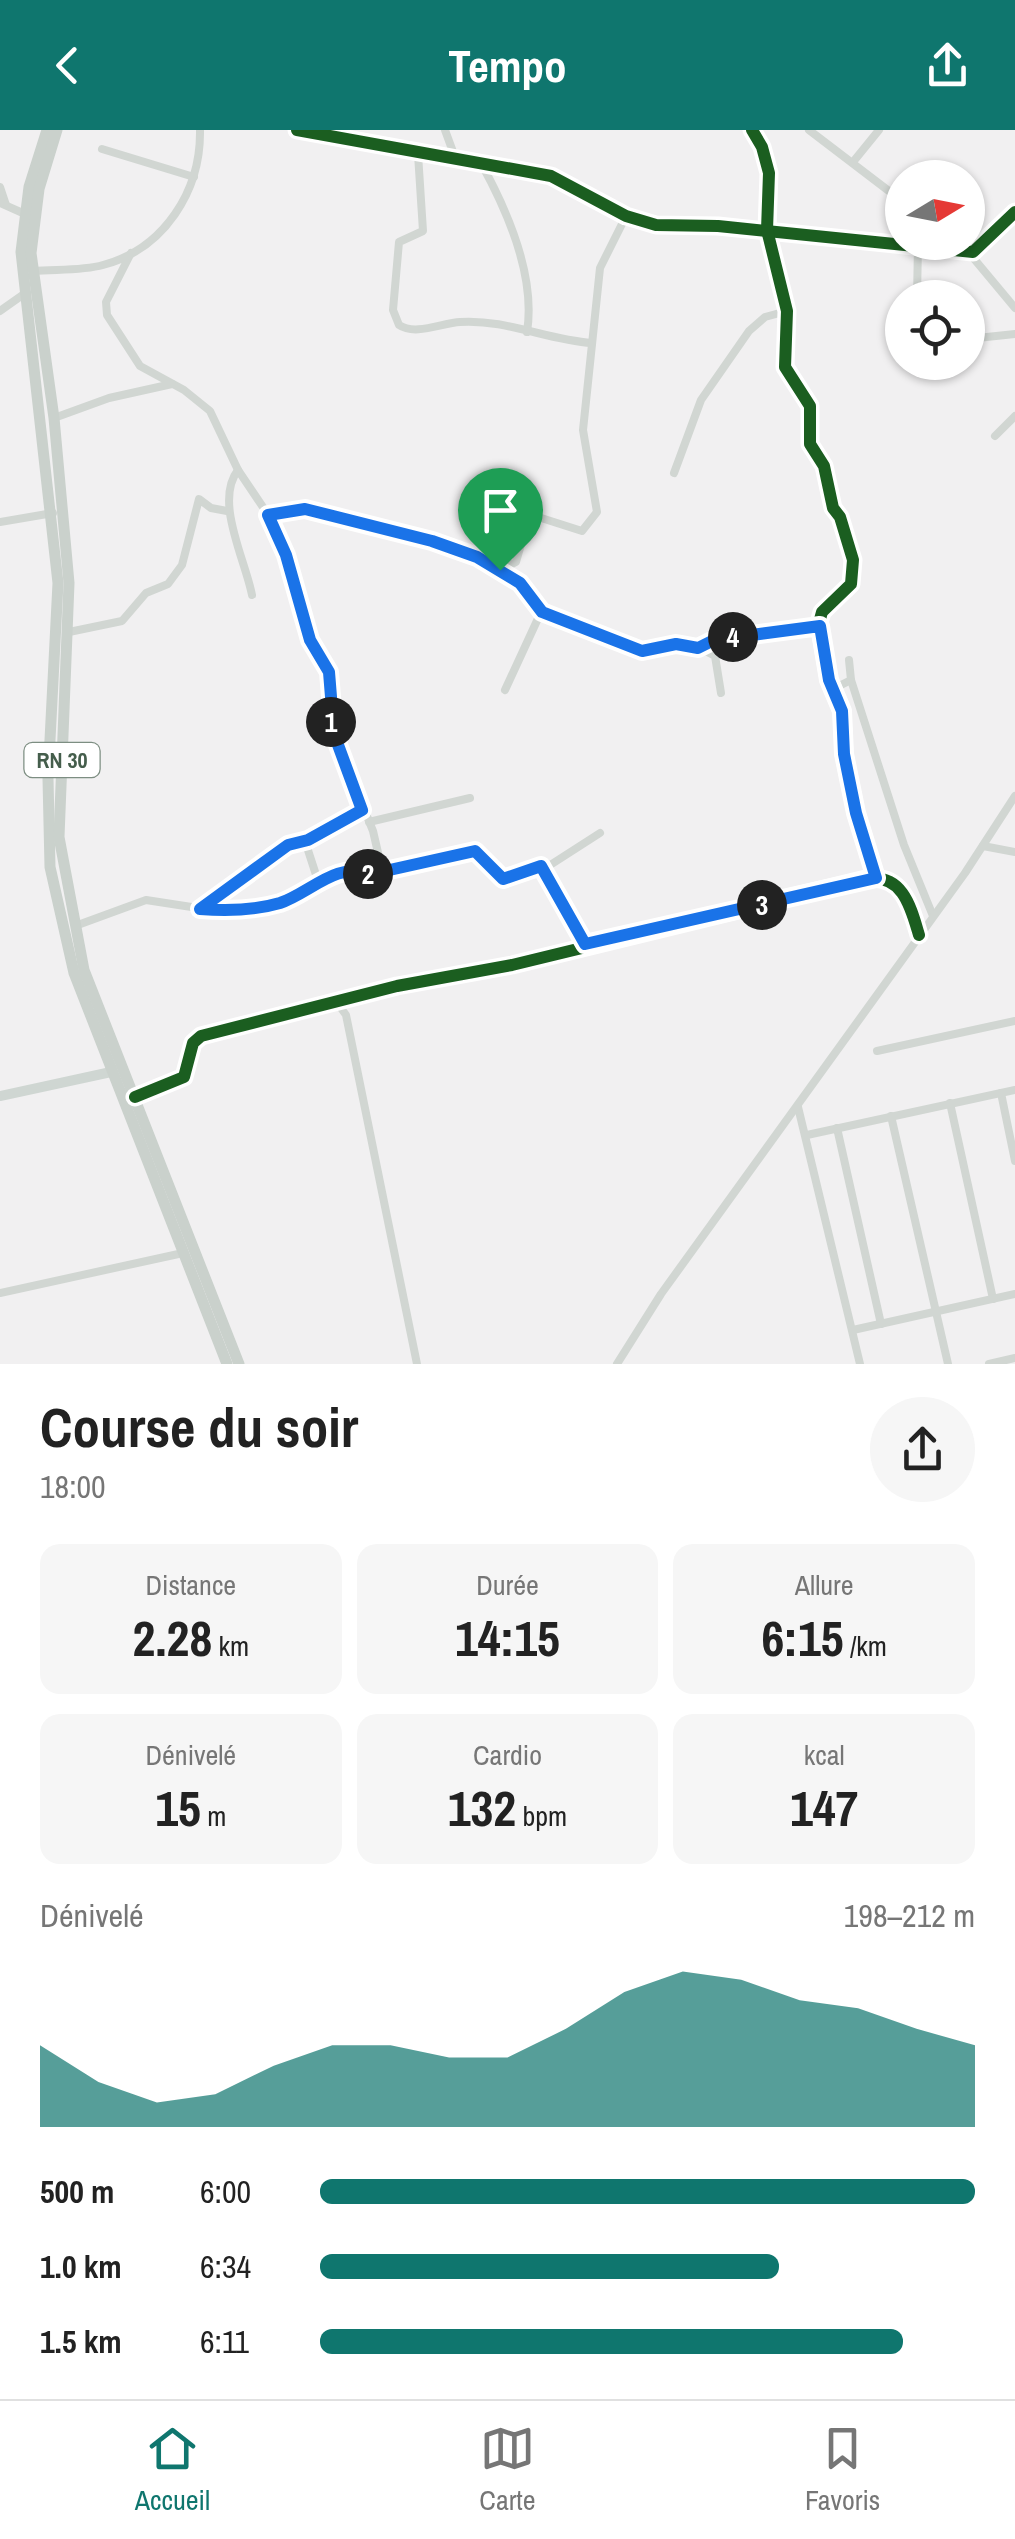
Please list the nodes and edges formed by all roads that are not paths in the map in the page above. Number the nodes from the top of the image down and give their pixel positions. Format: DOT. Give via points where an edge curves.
graph roads {
  1 [pos="47,130"];
  2 [pos="57,130"];
  3 [pos="200,130"];
  4 [pos="297,130"];
  5 [pos="374,130"];
  6 [pos="445,130"];
  7 [pos="752,130"];
  8 [pos="809,130"];
  9 [pos="878,130"];
  10 [pos="372,141"];
  11 [pos="102,149"];
  12 [pos="418,154"];
  13 [pos="456,160"];
  14 [pos="852,162"];
  15 [pos="481,163"];
  16 [pos="194,176"];
  17 [pos="0,187"];
  18 [pos="885,188"];
  19 [pos="3,204"];
  20 [pos="1015,212"];
  21 [pos="25,214"];
  22 [pos="626,216"];
  23 [pos="767,230"];
  24 [pos="985,240"];
  25 [pos="885,241"];
  26 [pos="131,253"];
  27 [pos="978,260"];
  28 [pos="33,271"];
  29 [pos="24,294"];
  30 [pos="1015,308"];
  31 [pos="0,311"];
  32 [pos="788,311"];
  33 [pos="528,332"];
  34 [pos="1015,334"];
  35 [pos="985,337"];
  36 [pos="592,343"];
  37 [pos="172,384"];
  38 [pos="1015,416"];
  39 [pos="54,418"];
  40 [pos="995,436"];
  41 [pos="238,470"];
  42 [pos="674,474"];
  43 [pos="227,511"];
  44 [pos="53,513"];
  45 [pos="268,515"];
  46 [pos="0,522"];
  47 [pos="500,570"];
  48 [pos="252,595"];
  49 [pos="542,612"];
  50 [pos="820,626"];
  51 [pos="69,632"];
  52 [pos="698,648"];
  53 [pos="849,660"];
  54 [pos="851,680"];
  55 [pos="832,688"];
  56 [pos="505,690"];
  57 [pos="721,693"];
  58 [pos="1015,796"];
  59 [pos="470,798"];
  60 [pos="362,810"];
  61 [pos="369,822"];
  62 [pos="600,833"];
  63 [pos="305,841"];
  64 [pos="983,846"];
  65 [pos="1015,852"];
  66 [pos="544,868"];
  67 [pos="382,870"];
  68 [pos="876,878"];
  69 [pos="319,884"];
  70 [pos="920,889"];
  71 [pos="200,909"];
  72 [pos="915,912"];
  73 [pos="933,916"];
  74 [pos="73,926"];
  75 [pos="920,934"];
  76 [pos="585,944"];
  77 [pos="338,1004"];
  78 [pos="1015,1021"];
  79 [pos="876,1051"];
  80 [pos="111,1072"];
  81 [pos="1015,1090"];
  82 [pos="1000,1093"];
  83 [pos="0,1096"];
  84 [pos="135,1096"];
  85 [pos="950,1103"];
  86 [pos="798,1107"];
  87 [pos="891,1116"];
  88 [pos="837,1128"];
  89 [pos="807,1135"];
  90 [pos="1014,1151"];
  91 [pos="1015,1162"];
  92 [pos="182,1253"];
  93 [pos="0,1293"];
  94 [pos="1015,1294"];
  95 [pos="993,1299"];
  96 [pos="936,1312"];
  97 [pos="880,1324"];
  98 [pos="853,1330"];
  99 [pos="1015,1358"];
  100 [pos="227,1364"];
  101 [pos="239,1364"];
  102 [pos="416,1364"];
  103 [pos="617,1364"];
  104 [pos="860,1364"];
  105 [pos="948,1364"];
  106 [pos="989,1364"];
  1 -- 21 [label="main road, RN 30"];
  2 -- 28 [label="main road, RN 30 / RN 30" via="34,217"];
  3 -- 16 [label="street"];
  4 -- 10 [label="street"];
  5 -- 10 [label="street"];
  6 -- 13 [label="street"];
  7 -- 23 [label="street" via="769,173"];
  8 -- 14 [label="street"];
  9 -- 14 [label="street"];
  10 -- 12 [label="street"];
  11 -- 16 [label="street"];
  12 -- 13 [label="street"];
  12 -- 33 [label="street" via="423,230 400,242 394,318 407,330 489,321"];
  13 -- 15 [label="street"];
  14 -- 18 [label="street"];
  15 -- 22 [label="street" via="566,182"];
  15 -- 33 [label="street" via="508,214 531,303"];
  16 -- 26 [label="street" via="164,229"];
  17 -- 19 [label="street"];
  19 -- 21 [label="street"];
  20 -- 24 [label="street"];
  21 -- 29 [label="main road, RN 30"];
  22 -- 23 [label="street" via="656,225"];
  22 -- 36 [label="street" via="600,268"];
  23 -- 25 [label="street"];
  23 -- 32 [label="street"];
  26 -- 28 [label="street" via="97,266"];
  26 -- 37 [label="street" via="106,310 140,366"];
  27 -- 30 [label="street"];
  28 -- 39 [label="main road, RN 30 / RN 30"];
  29 -- 31 [label="street"];
  29 -- 44 [label="main road, RN 30"];
  32 -- 42 [label="street" via="748,331 701,400"];
  32 -- 50 [label="street" via="785,367 808,398 810,444 824,466 853,560 851,584 822,612"];
  33 -- 36 [label="street"];
  34 -- 35 [label="street"];
  36 -- 47 [label="street" via="583,442 596,512 582,531 534,516 520,557"];
  37 -- 39 [label="street"];
  37 -- 41 [label="street" via="210,411"];
  38 -- 40 [label="street"];
  39 -- 51 [label="main road, RN 30 / RN 30"];
  41 -- 43 [label="street"];
  41 -- 45 [label="street"];
  43 -- 48 [label="street"];
  43 -- 51 [label="street" via="199,499 183,561 168,584 146,592 122,621"];
  44 -- 46 [label="street"];
  44 -- 80 [label="main road, RN 30" via="58,583 50,867 74,973"];
  45 -- 47 [label="street" via="324,512 432,541"];
  45 -- 60 [label="street" via="310,640 329,672 334,734"];
  47 -- 49 [label="street"];
  49 -- 52 [label="street" via="642,651 676,644"];
  49 -- 56 [label="street"];
  50 -- 52 [label="street" via="714,640"];
  50 -- 55 [label="street"];
  51 -- 74 [label="main road, RN 30 / RN 30" via="58,837"];
  52 -- 57 [label="street" via="715,656"];
  53 -- 54 [label="street"];
  54 -- 55 [label="street"];
  54 -- 70 [label="street"];
  55 -- 68 [label="street"];
  58 -- 64 [label="street"];
  59 -- 61 [label="street"];
  60 -- 61 [label="street"];
  60 -- 63 [label="street"];
  61 -- 67 [label="street"];
  62 -- 66 [label="street"];
  63 -- 69 [label="street"];
  63 -- 71 [label="street" via="283,848"];
  64 -- 65 [label="street"];
  64 -- 73 [label="street"];
  66 -- 67 [label="street" via="503,879 481,854 467,851"];
  66 -- 76 [label="street"];
  67 -- 69 [label="street" via="340,872"];
  68 -- 72 [label="street" via="905,895"];
  68 -- 76 [label="street"];
  69 -- 71 [label="street" via="273,904"];
  70 -- 72 [label="street"];
  70 -- 73 [label="street"];
  71 -- 74 [label="street" via="146,900"];
  72 -- 75 [label="street"];
  73 -- 75 [label="street"];
  74 -- 84 [label="main road, RN 30 / RN 30"];
  75 -- 86 [label="street"];
  76 -- 77 [label="street"];
  77 -- 84 [label="street" via="201,1036 184,1077"];
  77 -- 102 [label="street" via="346,1015"];
  78 -- 79 [label="street"];
  80 -- 83 [label="street"];
  80 -- 92 [label="main road, RN 30"];
  81 -- 82 [label="street"];
  82 -- 85 [label="street"];
  82 -- 90 [label="street"];
  84 -- 101 [label="main road, RN 30 / RN 30"];
  85 -- 87 [label="street"];
  85 -- 95 [label="street"];
  86 -- 89 [label="street"];
  86 -- 103 [label="street"];
  87 -- 88 [label="street"];
  87 -- 96 [label="street"];
  88 -- 89 [label="street"];
  88 -- 97 [label="street"];
  89 -- 98 [label="street"];
  90 -- 91 [label="street"];
  92 -- 93 [label="street"];
  92 -- 100 [label="main road, RN 30"];
  94 -- 95 [label="street"];
  95 -- 96 [label="street"];
  96 -- 97 [label="street"];
  96 -- 105 [label="street"];
  97 -- 98 [label="street"];
  98 -- 104 [label="street"];
  99 -- 106 [label="street"];
}
